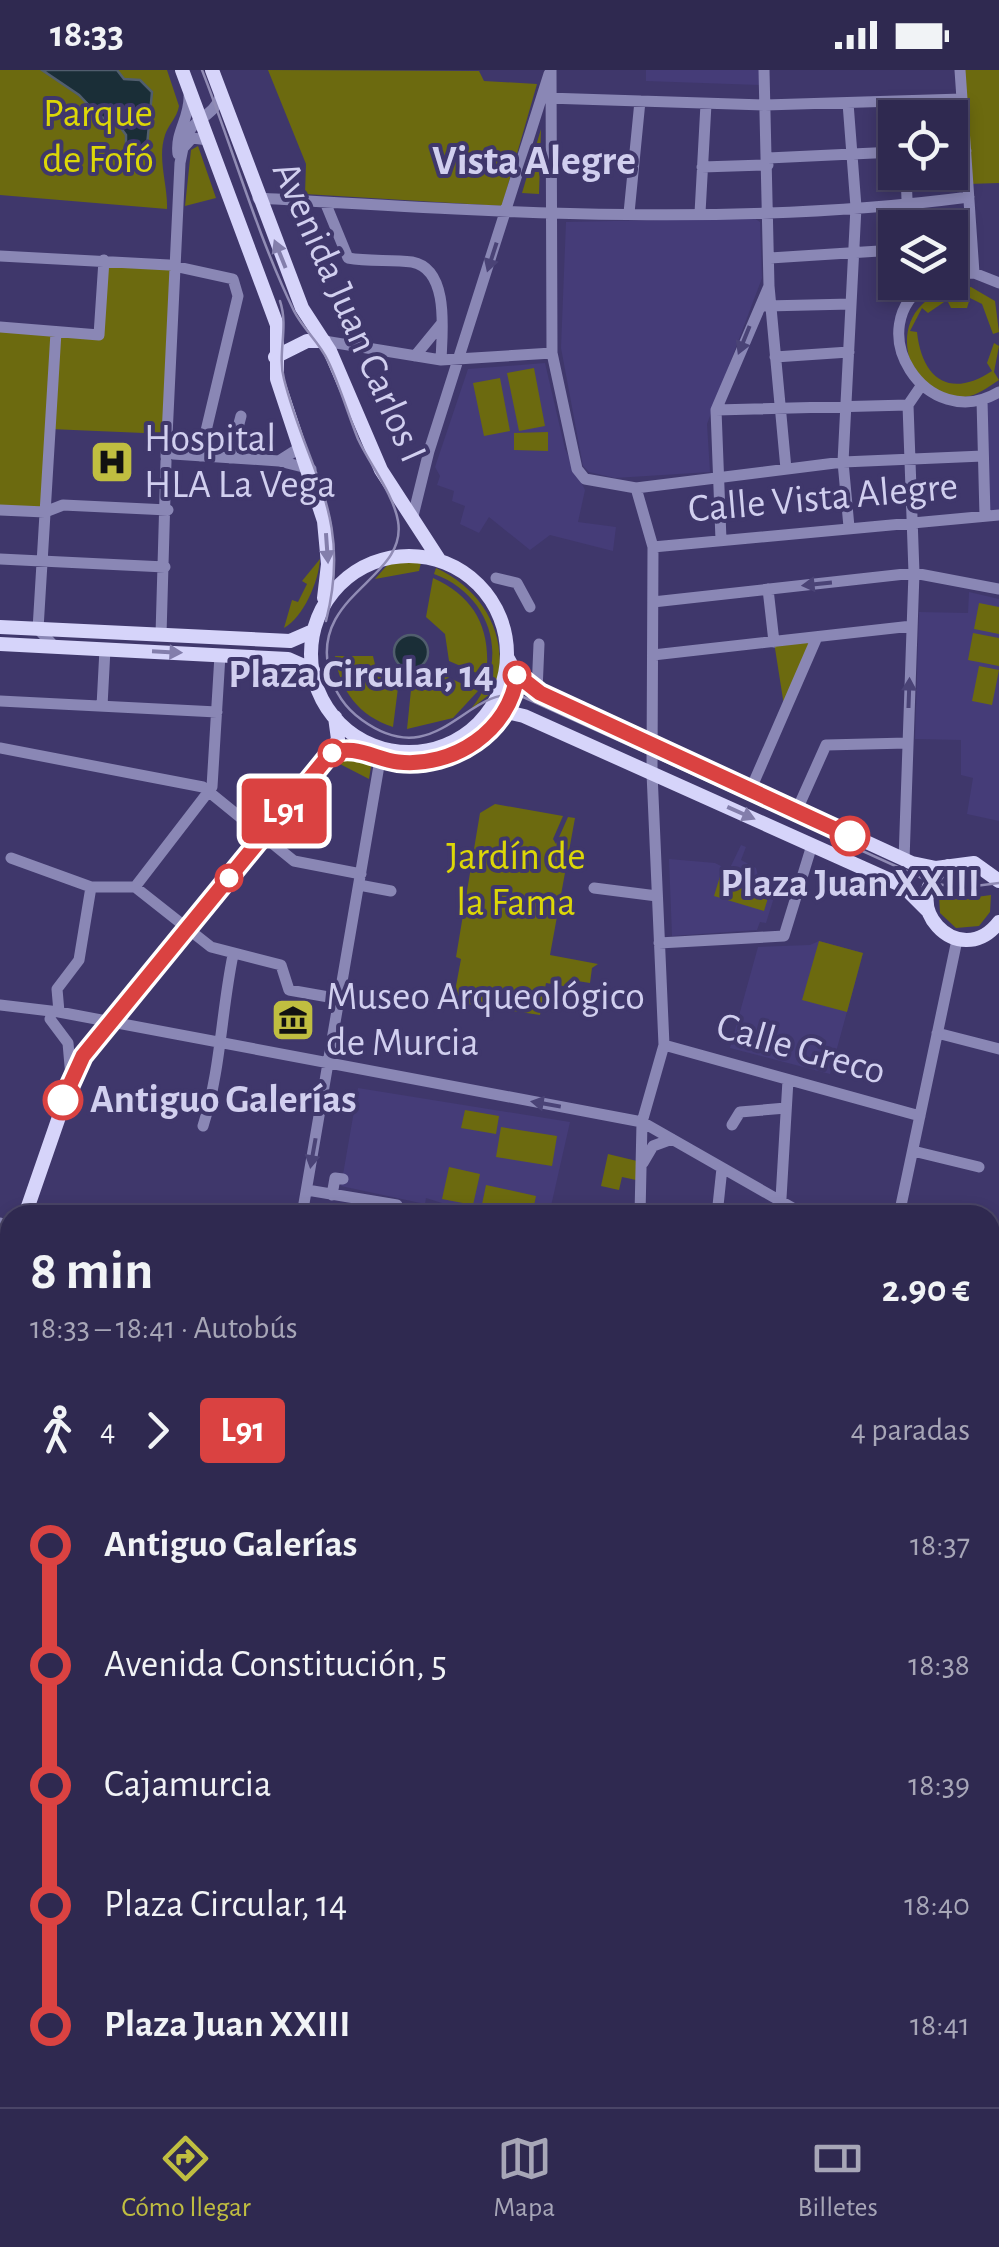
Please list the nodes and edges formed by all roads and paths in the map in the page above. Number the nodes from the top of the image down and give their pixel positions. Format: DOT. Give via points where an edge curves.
graph roads {
  1 [pos="182,70"];
  2 [pos="212,70"];
  3 [pos="550,70"];
  4 [pos="764,70"];
  5 [pos="960,70"];
  6 [pos="189,87"];
  7 [pos="220,93"];
  8 [pos="548,98"];
  9 [pos="962,99"];
  10 [pos="931,100"];
  11 [pos="640,101"];
  12 [pos="878,102"];
  13 [pos="848,103"];
  14 [pos="706,104"];
  15 [pos="764,105"];
  16 [pos="201,119"];
  17 [pos="210,140"];
  18 [pos="182,148"];
  19 [pos="878,153"];
  20 [pos="850,154"];
  21 [pos="768,162"];
  22 [pos="180,163"];
  23 [pos="702,167"];
  24 [pos="907,190"];
  25 [pos="968,190"];
  26 [pos="968,197"];
  27 [pos="258,198"];
  28 [pos="325,202"];
  29 [pos="908,205"];
  30 [pos="856,207"];
  31 [pos="908,210"];
  32 [pos="506,212"];
  33 [pos="629,213"];
  34 [pos="700,213"];
  35 [pos="768,213"];
  36 [pos="552,214"];
  37 [pos="968,247"];
  38 [pos="972,247"];
  39 [pos="878,251"];
  40 [pos="855,252"];
  41 [pos="0,256"];
  42 [pos="770,258"];
  43 [pos="104,260"];
  44 [pos="176,267"];
  45 [pos="968,273"];
  46 [pos="974,273"];
  47 [pos="999,283"];
  48 [pos="769,286"];
  49 [pos="911,300"];
  50 [pos="758,304"];
  51 [pos="851,304"];
  52 [pos="772,308"];
  53 [pos="442,324"];
  54 [pos="0,327"];
  55 [pos="56,332"];
  56 [pos="324,340"];
  57 [pos="850,352"];
  58 [pos="552,353"];
  59 [pos="414,356"];
  60 [pos="276,357"];
  61 [pos="775,357"];
  62 [pos="441,360"];
  63 [pos="459,360"];
  64 [pos="921,386"];
  65 [pos="999,392"];
  66 [pos="982,400"];
  67 [pos="908,404"];
  68 [pos="779,406"];
  69 [pos="847,406"];
  70 [pos="716,410"];
  71 [pos="241,416"];
  72 [pos="302,446"];
  73 [pos="200,456"];
  74 [pos="983,456"];
  75 [pos="171,458"];
  76 [pos="230,458"];
  77 [pos="912,458"];
  78 [pos="279,461"];
  79 [pos="843,462"];
  80 [pos="310,469"];
  81 [pos="786,470"];
  82 [pos="715,477"];
  83 [pos="636,488"];
  84 [pos="0,510"];
  85 [pos="168,510"];
  86 [pos="45,512"];
  87 [pos="999,515"];
  88 [pos="985,516"];
  89 [pos="914,520"];
  90 [pos="412,522"];
  91 [pos="849,526"];
  92 [pos="721,540"];
  93 [pos="653,547"];
  94 [pos="0,559"];
  95 [pos="42,561"];
  96 [pos="165,567"];
  97 [pos="450,567"];
  98 [pos="914,573"];
  99 [pos="496,578"];
  100 [pos="999,589"];
  101 [pos="768,590"];
  102 [pos="653,602"];
  103 [pos="530,607"];
  104 [pos="320,610"];
  105 [pos="912,626"];
  106 [pos="0,627"];
  107 [pos="38,629"];
  108 [pos="313,631"];
  109 [pos="161,635"];
  110 [pos="817,637"];
  111 [pos="774,642"];
  112 [pos="0,644"];
  113 [pos="539,644"];
  114 [pos="58,647"];
  115 [pos="105,649"];
  116 [pos="220,655"];
  117 [pos="653,655"];
  118 [pos="507,656"];
  119 [pos="313,670"];
  120 [pos="536,691"];
  121 [pos="0,700"];
  122 [pos="102,706"];
  123 [pos="217,712"];
  124 [pos="335,716"];
  125 [pos="486,720"];
  126 [pos="908,743"];
  127 [pos="652,745"];
  128 [pos="0,748"];
  129 [pos="382,748"];
  130 [pos="652,773"];
  131 [pos="750,790"];
  132 [pos="210,792"];
  133 [pos="796,812"];
  134 [pos="263,837"];
  135 [pos="812,845"];
  136 [pos="11,858"];
  137 [pos="904,860"];
  138 [pos="949,866"];
  139 [pos="998,878"];
  140 [pos="360,879"];
  141 [pos="91,887"];
  142 [pos="135,887"];
  143 [pos="594,888"];
  144 [pos="391,890"];
  145 [pos="657,896"];
  146 [pos="926,910"];
  147 [pos="999,922"];
  148 [pos="188,928"];
  149 [pos="981,938"];
  150 [pos="999,939"];
  151 [pos="956,940"];
  152 [pos="659,943"];
  153 [pos="233,954"];
  154 [pos="340,1000"];
  155 [pos="0,1008"];
  156 [pos="53,1014"];
  157 [pos="110,1023"];
  158 [pos="938,1033"];
  159 [pos="664,1045"];
  160 [pos="222,1046"];
  161 [pos="999,1049"];
  162 [pos="328,1066"];
  163 [pos="71,1077"];
  164 [pos="788,1080"];
  165 [pos="786,1108"];
  166 [pos="920,1116"];
  167 [pos="642,1122"];
  168 [pos="732,1125"];
  169 [pos="204,1126"];
  170 [pos="672,1139"];
  171 [pos="913,1150"];
  172 [pos="643,1163"];
  173 [pos="979,1167"];
  174 [pos="722,1168"];
  175 [pos="342,1180"];
  176 [pos="307,1190"];
  177 [pos="332,1194"];
  178 [pos="28,1205"];
  179 [pos="304,1205"];
  180 [pos="397,1205"];
  181 [pos="641,1205"];
  182 [pos="719,1205"];
  183 [pos="777,1205"];
  184 [pos="781,1205"];
  185 [pos="901,1205"];
  1 -- 6 [label="main road, Avenida Juan Carlos I"];
  2 -- 7 [label="main road, Avenida Juan Carlos I"];
  3 -- 8 [label="street"];
  4 -- 15 [label="street"];
  5 -- 9 [label="street"];
  6 -- 16 [label="main road, Avenida Juan Carlos I"];
  6 -- 22 [label="street" via="189,114 177,142"];
  7 -- 16 [label="street" via="216,107"];
  7 -- 27 [label="main road, Avenida Juan Carlos I"];
  8 -- 11 [label="street"];
  8 -- 32 [label="street"];
  8 -- 36 [label="street"];
  9 -- 10 [label="street"];
  11 -- 14 [label="street"];
  11 -- 33 [label="street"];
  12 -- 13 [label="street"];
  13 -- 15 [label="street"];
  13 -- 20 [label="street"];
  14 -- 15 [label="street"];
  14 -- 23 [label="street"];
  15 -- 21 [label="street"];
  16 -- 17 [label="main road, Avenida Juan Carlos I"];
  16 -- 18 [label="street"];
  17 -- 18 [label="street" via="196,137"];
  17 -- 60 [label="main road, Avenida Juan Carlos I" via="277,325"];
  18 -- 22 [label="street"];
  19 -- 20 [label="street"];
  20 -- 21 [label="street"];
  20 -- 30 [label="street"];
  21 -- 23 [label="street"];
  21 -- 35 [label="street"];
  22 -- 44 [label="street"];
  23 -- 34 [label="street"];
  24 -- 29 [label="street"];
  25 -- 26 [label="street"];
  26 -- 29 [label="street"];
  26 -- 38 [label="street"];
  27 -- 28 [label="street"];
  56 -- 27 [label="main road, Avenida Juan Carlos I, one-way" via="302,308"];
  28 -- 32 [label="street"];
  28 -- 53 [label="street" via="348,258 424,266 443,308"];
  29 -- 30 [label="street"];
  29 -- 31 [label="street"];
  30 -- 35 [label="street"];
  30 -- 40 [label="street"];
  32 -- 36 [label="street"];
  32 -- 63 [label="street, one-way"];
  33 -- 34 [label="street"];
  33 -- 36 [label="street"];
  34 -- 35 [label="street"];
  35 -- 42 [label="street"];
  36 -- 58 [label="street"];
  37 -- 38 [label="street"];
  38 -- 46 [label="street"];
  39 -- 40 [label="street"];
  40 -- 42 [label="street"];
  40 -- 51 [label="street"];
  41 -- 43 [label="street"];
  42 -- 48 [label="street"];
  43 -- 44 [label="street"];
  43 -- 55 [label="street" via="100,335"];
  44 -- 73 [label="street" via="226,274 234,278 238,296"];
  44 -- 75 [label="street"];
  45 -- 46 [label="street"];
  46 -- 47 [label="street"];
  48 -- 50 [label="street"];
  48 -- 52 [label="street"];
  49 -- 64 [label="street" via="898,335 900,354"];
  50 -- 52 [label="street"];
  50 -- 70 [label="street, one-way"];
  51 -- 52 [label="street"];
  51 -- 57 [label="street"];
  52 -- 61 [label="street"];
  53 -- 59 [label="street"];
  53 -- 62 [label="street"];
  54 -- 55 [label="street"];
  55 -- 86 [label="street"];
  56 -- 59 [label="street"];
  56 -- 60 [label="main road"];
  56 -- 90 [label="main road, Avenida Juan Carlos I" via="360,430"];
  57 -- 61 [label="street"];
  57 -- 69 [label="street"];
  58 -- 63 [label="street"];
  58 -- 83 [label="street" via="577,469 586,479"];
  59 -- 62 [label="street"];
  60 -- 72 [label="main road, Avenida Juan Carlos I" via="277,379"];
  61 -- 68 [label="street"];
  62 -- 63 [label="street"];
  63 -- 90 [label="street"];
  64 -- 66 [label="street" via="950,400"];
  64 -- 67 [label="street"];
  65 -- 66 [label="street"];
  66 -- 74 [label="street"];
  67 -- 69 [label="street"];
  67 -- 77 [label="street"];
  68 -- 69 [label="street"];
  68 -- 70 [label="street"];
  68 -- 81 [label="street"];
  69 -- 79 [label="street"];
  70 -- 82 [label="street"];
  71 -- 76 [label="street"];
  72 -- 78 [label="street"];
  72 -- 80 [label="main road, Avenida Juan Carlos I"];
  73 -- 75 [label="street"];
  73 -- 76 [label="street"];
  74 -- 77 [label="street"];
  74 -- 88 [label="street"];
  75 -- 85 [label="street"];
  76 -- 78 [label="street"];
  77 -- 79 [label="street"];
  77 -- 89 [label="street"];
  78 -- 80 [label="street"];
  79 -- 81 [label="street"];
  79 -- 91 [label="street"];
  80 -- 104 [label="main road, Avenida Juan Carlos I, one-way" via="326,536"];
  81 -- 82 [label="street"];
  82 -- 83 [label="street"];
  82 -- 92 [label="street"];
  83 -- 93 [label="street"];
  84 -- 86 [label="street"];
  85 -- 86 [label="street" via="63,506"];
  85 -- 96 [label="street"];
  86 -- 95 [label="street"];
  87 -- 88 [label="street, Calle Vista Alegre"];
  88 -- 89 [label="street, Calle Vista Alegre"];
  89 -- 91 [label="street, Calle Vista Alegre"];
  89 -- 98 [label="street"];
  90 -- 97 [label="main road, Avenida Juan Carlos I" via="432,554"];
  91 -- 92 [label="street, Calle Vista Alegre"];
  92 -- 93 [label="street, Calle Vista Alegre"];
  93 -- 102 [label="street"];
  94 -- 95 [label="street"];
  95 -- 96 [label="street"];
  95 -- 107 [label="street"];
  96 -- 109 [label="street"];
  97 -- 104 [label="main road" via="416,555 378,558 343,579"];
  97 -- 118 [label="main road" via="489,601"];
  98 -- 100 [label="street"];
  98 -- 101 [label="street, one-way"];
  98 -- 105 [label="street"];
  99 -- 103 [label="street" via="517,583"];
  101 -- 102 [label="street"];
  101 -- 111 [label="street"];
  102 -- 117 [label="street"];
  104 -- 108 [label="main road"];
  105 -- 110 [label="street"];
  126 -- 105 [label="street, one-way"];
  106 -- 107 [label="main road"];
  107 -- 109 [label="main road"];
  107 -- 114 [label="street"];
  108 -- 109 [label="main road" via="293,641"];
  108 -- 119 [label="main road"];
  110 -- 111 [label="street"];
  110 -- 131 [label="street"];
  111 -- 117 [label="street"];
  112 -- 114 [label="main road"];
  113 -- 120 [label="street"];
  114 -- 115 [label="main road"];
  115 -- 116 [label="main road, one-way"];
  115 -- 122 [label="street"];
  116 -- 119 [label="main road" via="294,660"];
  116 -- 123 [label="street"];
  117 -- 127 [label="street"];
  118 -- 120 [label="main road"];
  118 -- 125 [label="main road" via="503,691"];
  119 -- 124 [label="main road"];
  120 -- 127 [label="main road"];
  121 -- 122 [label="street"];
  122 -- 123 [label="street"];
  123 -- 132 [label="street"];
  124 -- 129 [label="main road"];
  124 -- 134 [label="main road" via="335,748"];
  125 -- 129 [label="main road" via="438,748"];
  125 -- 130 [label="main road" via="520,714"];
  126 -- 133 [label="street" via="826,745"];
  126 -- 137 [label="street"];
  127 -- 130 [label="street"];
  127 -- 131 [label="main road"];
  128 -- 132 [label="street"];
  129 -- 140 [label="street"];
  130 -- 135 [label="main road, one-way"];
  130 -- 145 [label="street"];
  131 -- 133 [label="main road"];
  132 -- 134 [label="street"];
  132 -- 142 [label="street"];
  133 -- 137 [label="main road"];
  134 -- 140 [label="street" via="296,862"];
  134 -- 148 [label="main road"];
  135 -- 146 [label="main road" via="908,889"];
  135 -- 152 [label="street" via="784,936"];
  136 -- 141 [label="street"];
  137 -- 138 [label="main road" via="925,868"];
  138 -- 139 [label="main road" via="974,863"];
  138 -- 146 [label="main road" via="931,882"];
  140 -- 144 [label="street"];
  140 -- 154 [label="street"];
  141 -- 142 [label="street"];
  141 -- 156 [label="street" via="79,960 58,986"];
  142 -- 148 [label="street"];
  143 -- 145 [label="street"];
  145 -- 152 [label="street"];
  146 -- 151 [label="main road" via="935,927"];
  147 -- 149 [label="main road"];
  148 -- 153 [label="street" via="209,946"];
  148 -- 157 [label="main road"];
  149 -- 150 [label="main road"];
  149 -- 151 [label="main road"];
  151 -- 158 [label="street"];
  152 -- 159 [label="street"];
  153 -- 154 [label="street" via="281,965 290,990"];
  153 -- 160 [label="street" via="218,1031"];
  154 -- 162 [label="street"];
  155 -- 156 [label="street"];
  156 -- 157 [label="street"];
  156 -- 163 [label="street" via="68,1043"];
  157 -- 160 [label="street"];
  157 -- 163 [label="main road"];
  158 -- 161 [label="street"];
  158 -- 166 [label="street"];
  159 -- 164 [label="street, Calle Greco"];
  159 -- 167 [label="street"];
  160 -- 162 [label="street"];
  160 -- 169 [label="street"];
  167 -- 162 [label="street, one-way"];
  162 -- 176 [label="street, one-way"];
  163 -- 178 [label="main road"];
  164 -- 165 [label="street"];
  164 -- 166 [label="street, Calle Greco"];
  165 -- 168 [label="street" via="740,1112"];
  165 -- 184 [label="street"];
  166 -- 171 [label="street"];
  167 -- 170 [label="street"];
  167 -- 172 [label="street"];
  170 -- 172 [label="street" via="653,1146"];
  170 -- 174 [label="street"];
  171 -- 173 [label="street"];
  171 -- 185 [label="street"];
  172 -- 181 [label="street"];
  174 -- 182 [label="street"];
  174 -- 183 [label="street"];
  175 -- 177 [label="street" via="336,1178"];
  176 -- 177 [label="street"];
  176 -- 179 [label="street"];
  177 -- 180 [label="street"];
}
